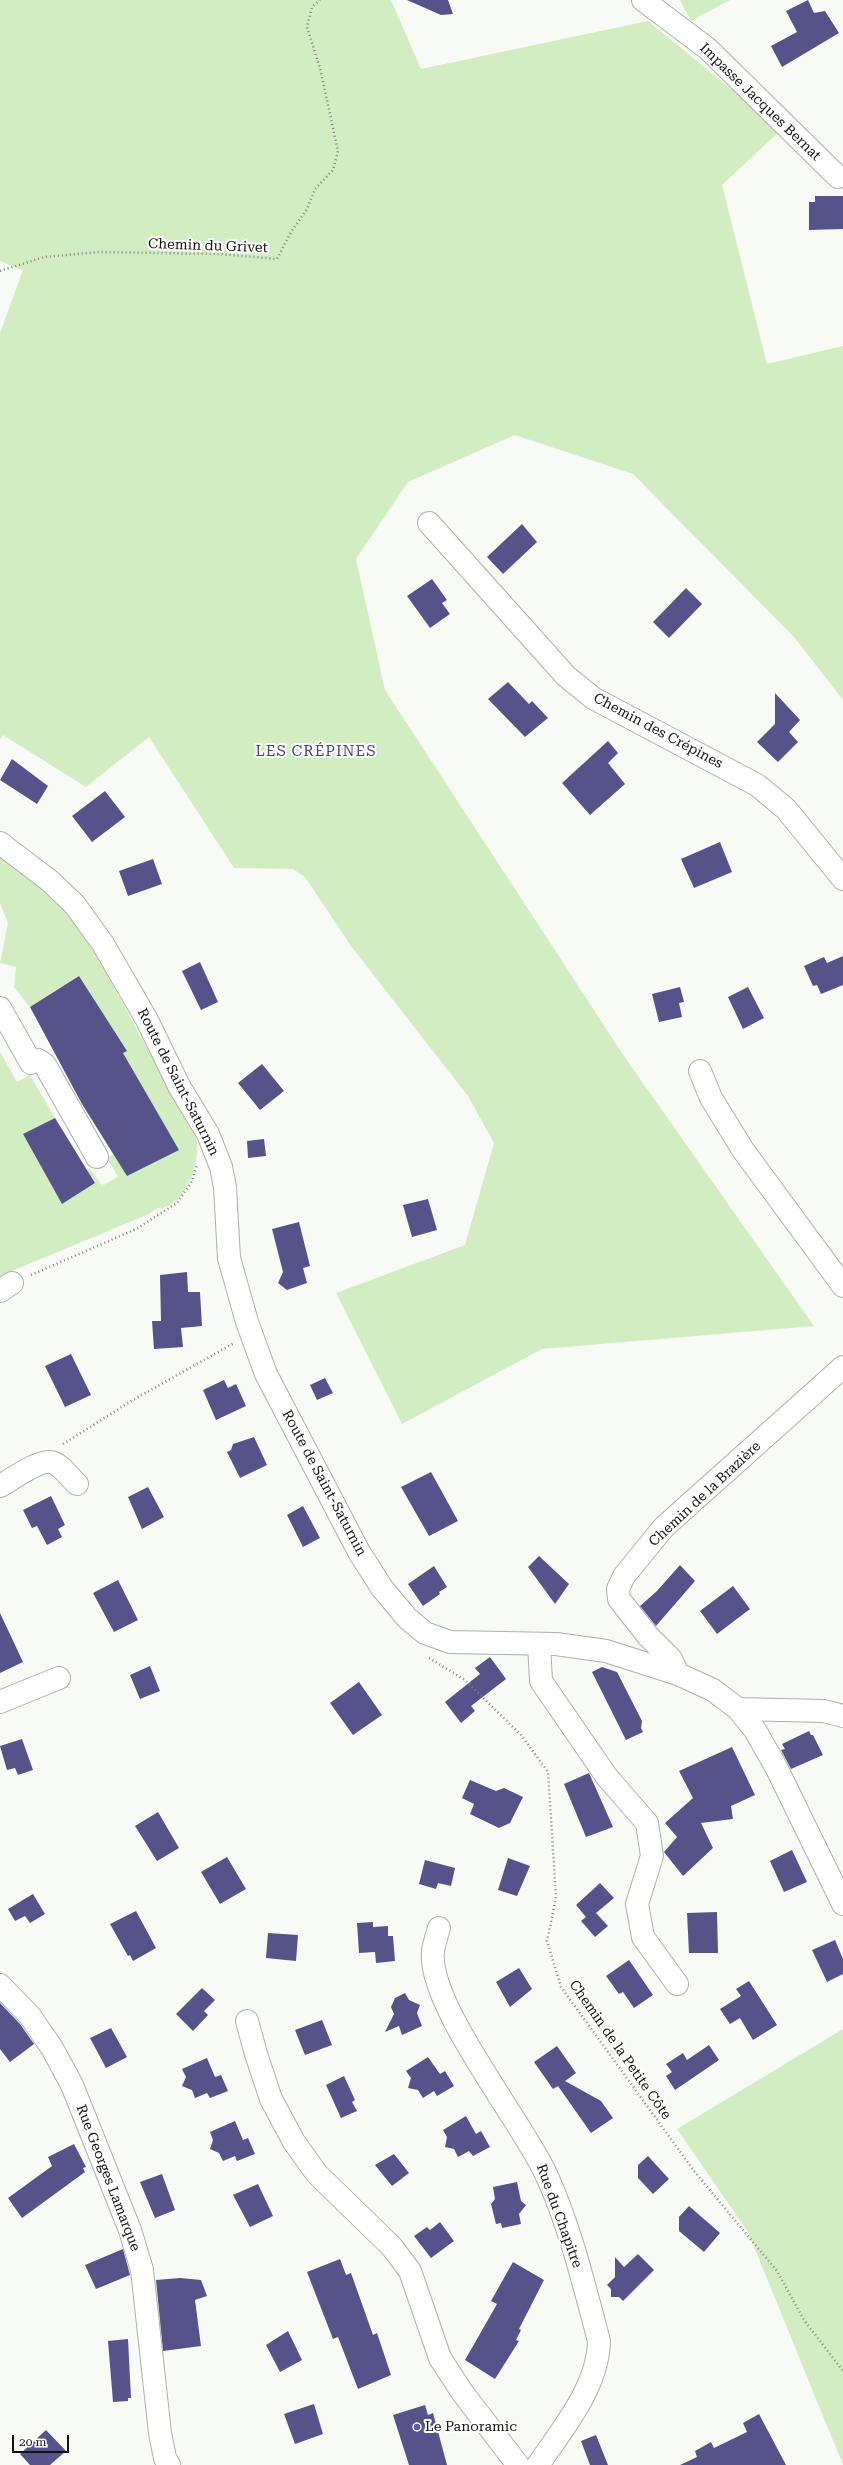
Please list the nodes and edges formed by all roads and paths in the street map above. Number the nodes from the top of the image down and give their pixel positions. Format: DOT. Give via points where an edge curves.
graph roads {
  1 [pos="320,0"];
  2 [pos="642,0"];
  3 [pos="838,177"];
  4 [pos="0,271"];
  5 [pos="430,523"];
  6 [pos="0,843"];
  7 [pos="843,879"];
  8 [pos="0,1008"];
  9 [pos="700,1071"];
  10 [pos="208,1134"];
  11 [pos="97,1157"];
  12 [pos="843,1286"];
  13 [pos="6,1287"];
  14 [pos="251,1334"];
  15 [pos="843,1367"];
  16 [pos="50,1462"];
  17 [pos="77,1484"];
  18 [pos="0,1486"];
  19 [pos="538,1644"];
  20 [pos="426,1656"];
  21 [pos="678,1674"];
  22 [pos="59,1678"];
  23 [pos="0,1702"];
  24 [pos="738,1709"];
  25 [pos="843,1716"];
  26 [pos="843,1904"];
  27 [pos="439,1928"];
  28 [pos="677,1984"];
  29 [pos="0,1985"];
  30 [pos="248,2021"];
  31 [pos="843,2371"];
  32 [pos="169,2465"];
  33 [pos="518,2465"];
  34 [pos="538,2465"];
  1 -- 4 [label="path, Chemin du Grivet" via="312,7 307,27 320,68 338,151 333,170 314,189 308,209 291,232 277,259 220,254 99,252 44,257"];
  2 -- 3 [label="street, Impasse Jacques Bernat" via="708,49"];
  5 -- 7 [label="street, Chemin des Crépines" via="566,676 593,698 758,785 786,809"];
  6 -- 10 [label="street, Route de Saint-Saturnin" via="45,877 75,904 103,944 147,1020 179,1086"];
  8 -- 11 [label="street" via="31,1063 38,1060 45,1065"];
  9 -- 12 [label="street" via="711,1098 743,1150"];
  10 -- 13 [label="path" via="191,1183 177,1203 136,1229"];
  10 -- 14 [label="street, Route de Saint-Saturnin" via="221,1167 225,1187 230,1258"];
  14 -- 16 [label="path" via="133,1400 58,1447"];
  14 -- 19 [label="street, Route de Saint-Saturnin" via="266,1374 360,1552 382,1588 407,1618 425,1633 450,1642"];
  15 -- 21 [label="street, Chemin de la Brazière" via="664,1527 624,1576 618,1589 619,1599 648,1636 671,1659"];
  16 -- 17 [label="street" via="59,1466"];
  16 -- 18 [label="street" via="38,1464"];
  19 -- 21 [label="street, Route de Saint-Saturnin" via="556,1644 606,1652"];
  19 -- 28 [label="street" via="540,1680 608,1777 647,1823 652,1856 638,1904 643,1936"];
  20 -- 31 [label="path, Chemin de la Petite Côte" via="465,1680 521,1735 548,1772 556,1896 547,1942 561,1986 694,2171 777,2271 804,2320"];
  21 -- 24 [label="street, Route de Saint-Saturnin" via="713,1690"];
  22 -- 23 [label="street"];
  24 -- 25 [label="street" via="824,1711"];
  24 -- 26 [label="street, Route de Saint-Saturnin" via="755,1730 776,1767"];
  27 -- 34 [label="street, Rue du Chapitre" via="433,1952 443,1999 455,2023 522,2129 546,2174 568,2232 599,2341 598,2359 592,2377"];
  29 -- 32 [label="street, Rue Georges Lamarque" via="30,2016 52,2048 72,2086 130,2230 142,2270 160,2434"];
  30 -- 33 [label="street" via="271,2099 294,2142 317,2174 392,2247 410,2270 440,2358 462,2392 490,2425"];
}
